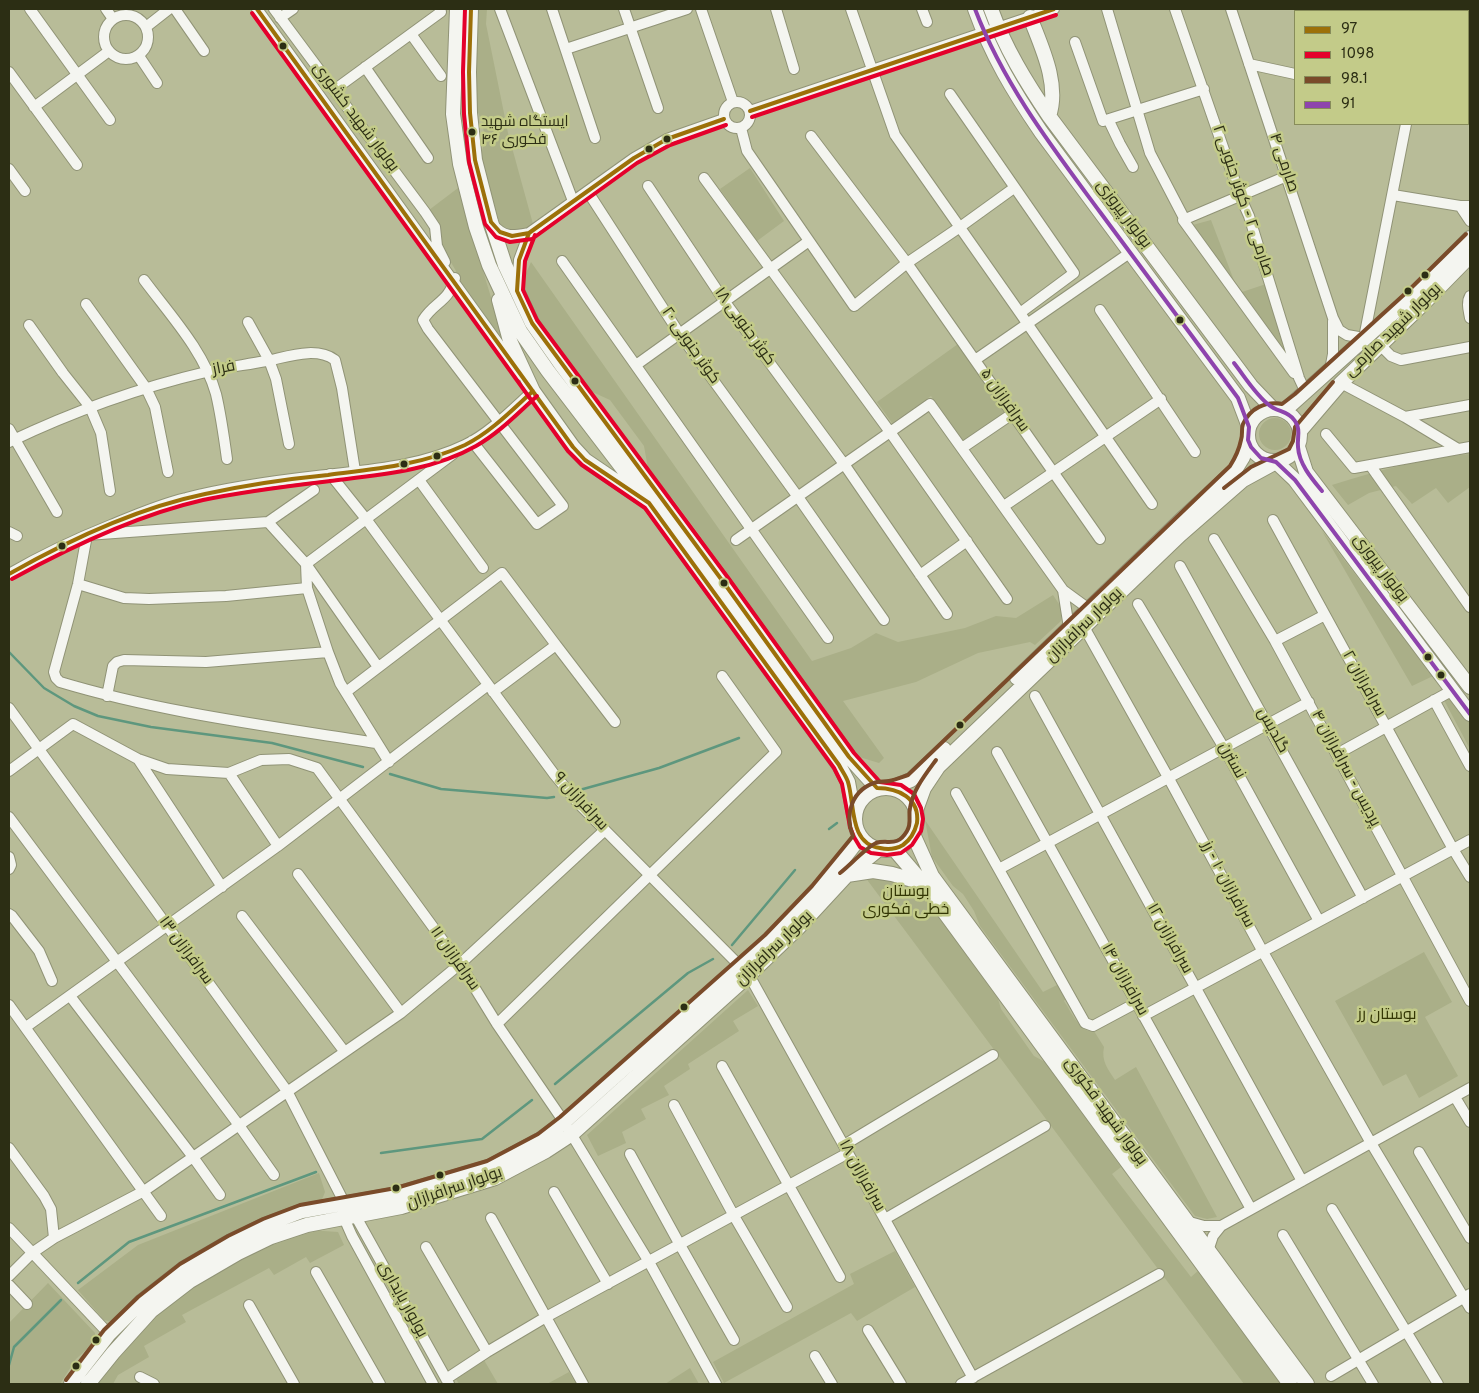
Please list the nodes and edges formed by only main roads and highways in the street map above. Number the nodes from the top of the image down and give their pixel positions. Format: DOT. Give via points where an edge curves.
graph roads {
  1 [pos="457,9"];
  2 [pos="471,9"];
  3 [pos="975,9"];
  4 [pos="991,9"];
  5 [pos="1030,17"];
  6 [pos="1049,116"];
  7 [pos="1470,238"];
  8 [pos="1470,256"];
  9 [pos="489,265"];
  10 [pos="1279,410"];
  11 [pos="1300,431"];
  12 [pos="1249,434"];
  13 [pos="1298,447"];
  14 [pos="1276,462"];
  15 [pos="649,504"];
  16 [pos="1470,687"];
  17 [pos="1470,714"];
  18 [pos="877,788"];
  19 [pos="891,788"];
  20 [pos="916,810"];
  21 [pos="854,815"];
  22 [pos="913,834"];
  23 [pos="860,837"];
  24 [pos="879,849"];
  25 [pos="894,849"];
  26 [pos="847,875"];
  27 [pos="923,883"];
  28 [pos="745,971"];
  29 [pos="348,1212"];
  30 [pos="71,1384"];
  31 [pos="88,1384"];
  32 [pos="1290,1384"];
  33 [pos="1306,1384"];
  1 -- 9 [label="main road" via="455,135 474,218"];
  2 -- 18 [label="main road" via="470,114 475,160 505,265 532,323 849,757"];
  3 -- 12 [label="main road, بولوار پیروزی" via="1010,86 1238,398"];
  4 -- 6 [label="main road, بولوار پیروزی" via="1024,78"];
  5 -- 6 [label="main road" via="1051,84 1053,105"];
  6 -- 10 [label="main road, بولوار پیروزی" via="1251,386"];
  7 -- 10 [label="main road, بولوار شهید صارمی" via="1306,393"];
  8 -- 11 [label="main road, بولوار شهید صارمی" via="1341,383"];
  9 -- 15 [label="main road" via="520,331"];
  9 -- 15 [label="main road" via="510,341 533,392 585,460"];
  10 -- 11 [label="main road" via="1294,419"];
  10 -- 12 [label="main road" via="1258,414"];
  11 -- 13 [label="main road"];
  12 -- 14 [label="main road" via="1251,447 1261,458"];
  12 -- 19 [label="main road, بولوار سرافرازان" via="1236,470 911,780"];
  13 -- 14 [label="main road" via="1289,457"];
  13 -- 16 [label="main road, بولوار پیروزی" via="1306,472"];
  14 -- 17 [label="main road, بولوار پیروزی" via="1295,480"];
  14 -- 20 [label="main road, بولوار سرافرازان" via="1242,480 1180,535 938,768 924,788"];
  15 -- 21 [label="main road" via="839,765 848,782"];
  18 -- 19 [label="main road"];
  18 -- 21 [label="main road" via="858,803"];
  19 -- 20 [label="main road" via="901,791"];
  20 -- 22 [label="main road" via="917,823"];
  21 -- 23 [label="main road"];
  22 -- 25 [label="main road"];
  22 -- 33 [label="main road, بولوار شهید فکوری" via="932,876"];
  23 -- 24 [label="main road"];
  23 -- 28 [label="main road, بولوار سرافرازان"];
  24 -- 25 [label="main road"];
  24 -- 26 [label="main road, بولوار سرافرازان"];
  25 -- 27 [label="main road, بولوار شهید فکوری"];
  26 -- 27 [label="main road" via="873,872"];
  26 -- 28 [label="main road, بولوار سرافرازان" via="798,928"];
  27 -- 32 [label="main road, بولوار شهید فکوری"];
  28 -- 29 [label="main road, بولوار سرافرازان" via="568,1128 540,1139 489,1167"];
  29 -- 30 [label="main road, بولوار سرافرازان" via="302,1211 265,1225 182,1269 142,1301 109,1334"];
  29 -- 31 [label="main road, بولوار سرافرازان" via="271,1237 190,1281 151,1311"];
}
